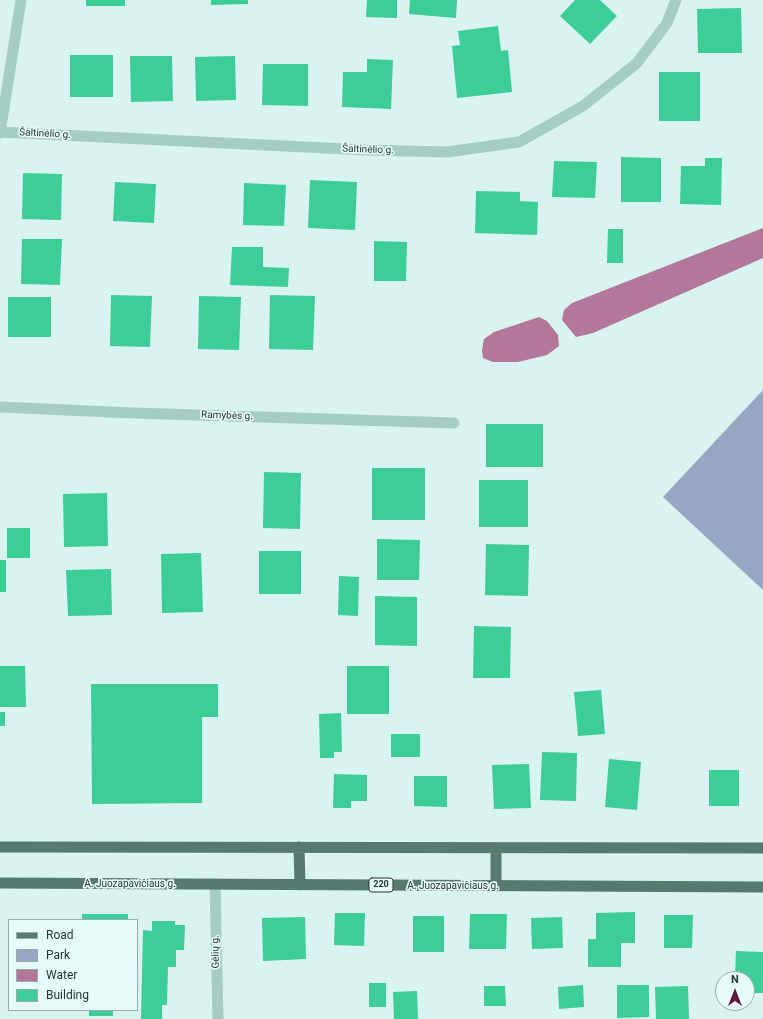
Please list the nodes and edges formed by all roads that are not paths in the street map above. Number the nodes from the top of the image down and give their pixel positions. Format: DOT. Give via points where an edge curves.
graph roads {
  1 [pos="21,0"];
  2 [pos="676,0"];
  3 [pos="0,132"];
  4 [pos="0,407"];
  5 [pos="454,423"];
  6 [pos="0,847"];
  7 [pos="299,847"];
  8 [pos="496,848"];
  9 [pos="763,848"];
  10 [pos="0,883"];
  11 [pos="215,884"];
  12 [pos="300,885"];
  13 [pos="496,886"];
  14 [pos="763,888"];
  15 [pos="218,1019"];
  1 -- 3 [label="street"];
  2 -- 3 [label="street, Šaltinėlio g." via="667,23 637,63 583,106 519,142 447,152 373,151"];
  4 -- 5 [label="street, Ramybės g." via="133,414"];
  6 -- 7 [label="main road"];
  7 -- 8 [label="main road"];
  7 -- 12 [label="main road"];
  8 -- 9 [label="main road"];
  8 -- 13 [label="main road"];
  10 -- 11 [label="main road, A. Juozapavičiaus g. / 220"];
  11 -- 12 [label="main road, A. Juozapavičiaus g. / 220"];
  11 -- 15 [label="street, Gėlių g."];
  12 -- 13 [label="main road, A. Juozapavičiaus g. / 220"];
  13 -- 14 [label="main road, A. Juozapavičiaus g. / 220"];
}
